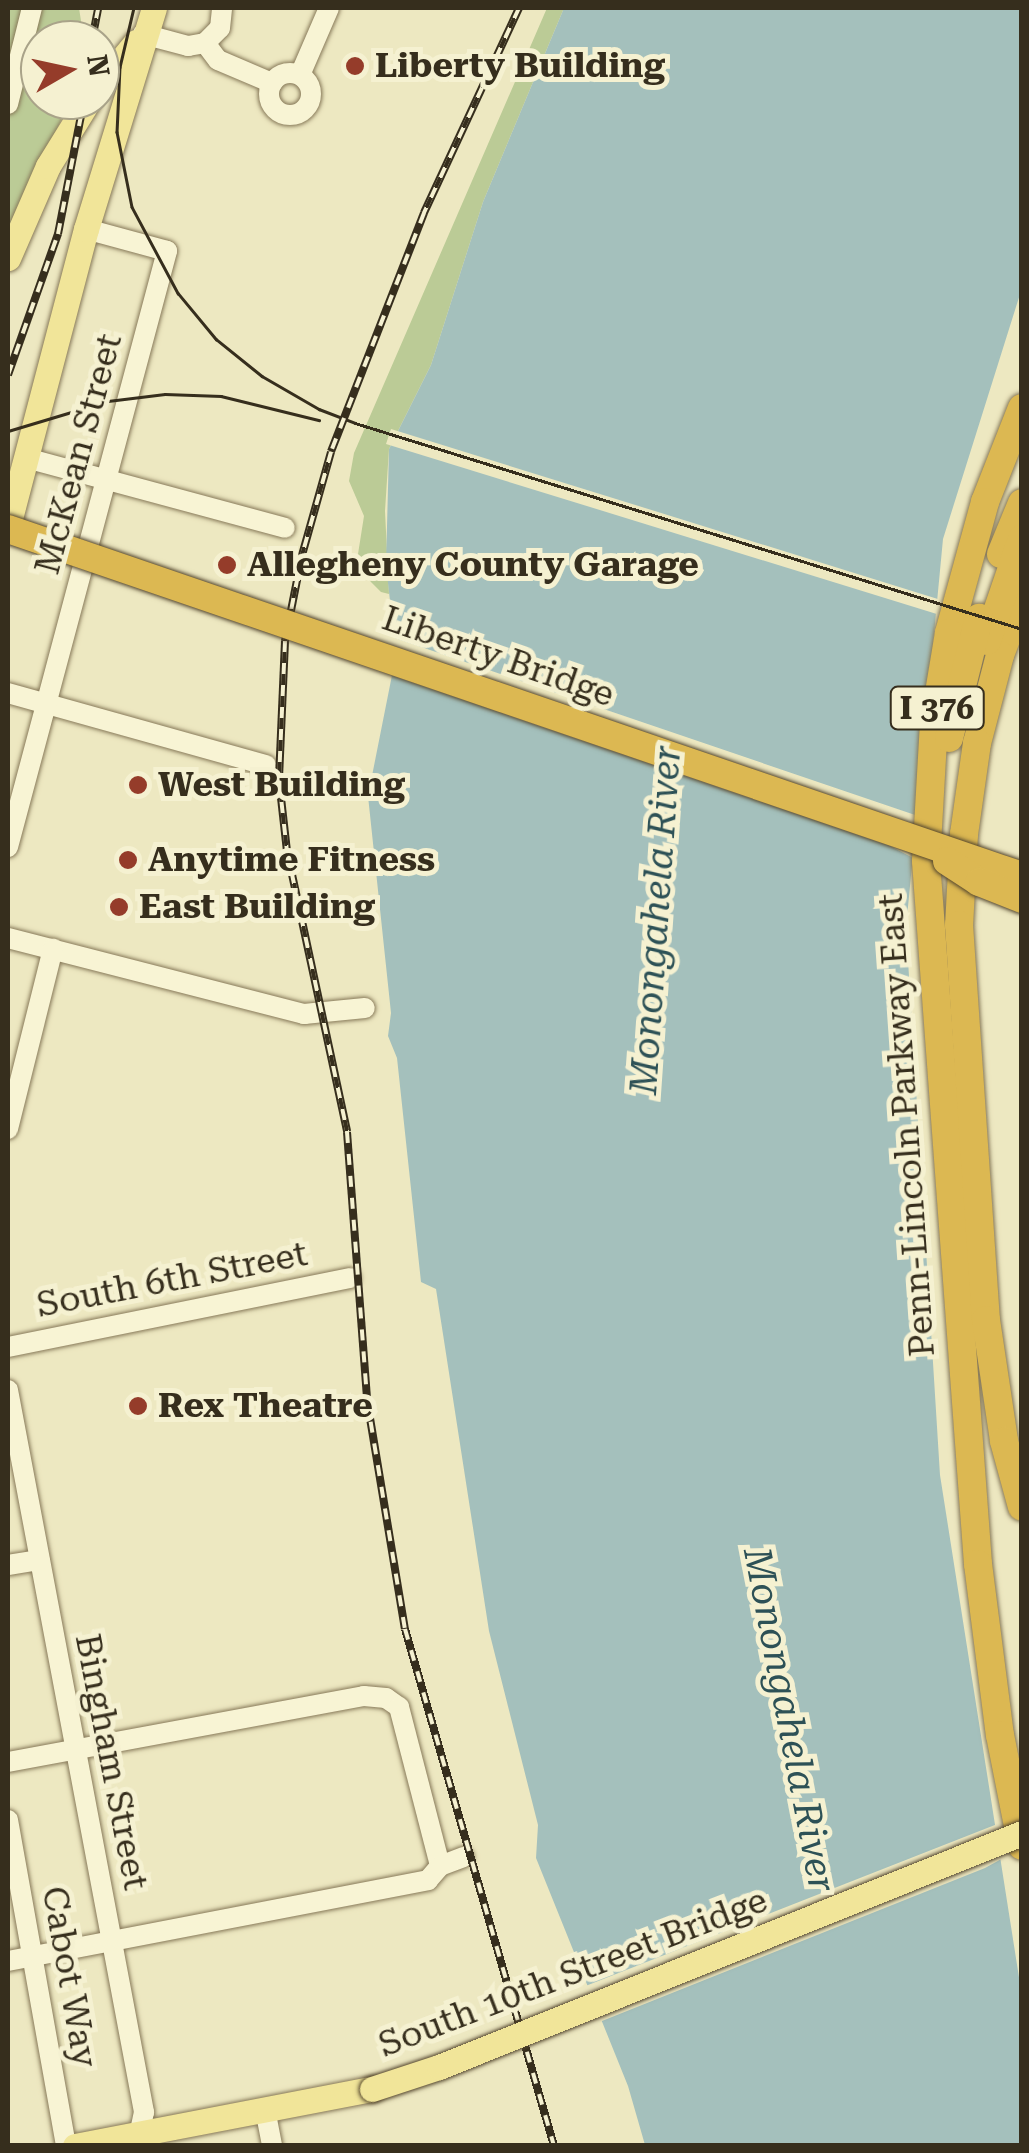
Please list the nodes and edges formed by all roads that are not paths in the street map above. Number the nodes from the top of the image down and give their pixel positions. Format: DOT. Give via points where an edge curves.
graph roads {
  1 [pos="32,8"];
  2 [pos="154,8"];
  3 [pos="222,8"];
  4 [pos="329,8"];
  5 [pos="142,34"];
  6 [pos="204,43"];
  7 [pos="120,61"];
  8 [pos="300,75"];
  9 [pos="272,84"];
  10 [pos="8,104"];
  11 [pos="75,120"];
  12 [pos="14,224"];
  13 [pos="86,230"];
  14 [pos="8,258"];
  15 [pos="1022,408"];
  16 [pos="1022,450"];
  17 [pos="26,458"];
  18 [pos="107,478"];
  19 [pos="1022,502"];
  20 [pos="8,528"];
  21 [pos="285,528"];
  22 [pos="1022,539"];
  23 [pos="1022,597"];
  24 [pos="8,693"];
  25 [pos="46,703"];
  26 [pos="949,738"];
  27 [pos="266,765"];
  28 [pos="922,842"];
  29 [pos="8,847"];
  30 [pos="1022,856"];
  31 [pos="1022,876"];
  32 [pos="1022,899"];
  33 [pos="958,925"];
  34 [pos="8,938"];
  35 [pos="53,949"];
  36 [pos="365,1008"];
  37 [pos="937,1020"];
  38 [pos="8,1129"];
  39 [pos="350,1278"];
  40 [pos="8,1346"];
  41 [pos="8,1390"];
  42 [pos="1022,1507"];
  43 [pos="40,1560"];
  44 [pos="8,1565"];
  45 [pos="76,1750"];
  46 [pos="8,1762"];
  47 [pos="8,1820"];
  48 [pos="1022,1833"];
  49 [pos="1022,1846"];
  50 [pos="462,1857"];
  51 [pos="440,1866"];
  52 [pos="112,1941"];
  53 [pos="33,1956"];
  54 [pos="8,1962"];
  55 [pos="264,2109"];
  56 [pos="139,2138"];
  57 [pos="66,2146"];
  58 [pos="76,2146"];
  59 [pos="272,2146"];
  1 -- 10 [label="street"];
  2 -- 5 [label="main road"];
  3 -- 6 [label="street" via="220,28"];
  4 -- 8 [label="street"];
  5 -- 6 [label="street" via="188,46"];
  5 -- 7 [label="main road"];
  5 -- 13 [label="main road"];
  6 -- 9 [label="street" via="218,60"];
  8 -- 9 [label="street" via="282,75"];
  8 -- 9 [label="street" via="311,91 300,112 276,108"];
  11 -- 12 [label="main road"];
  12 -- 14 [label="main road"];
  13 -- 17 [label="main road"];
  13 -- 18 [label="street, McKean Street" via="167,251"];
  15 -- 37 [label="highway, Penn-Lincoln Parkway East / I 376" via="972,545 936,708 926,860"];
  16 -- 26 [label="highway" via="973,598"];
  17 -- 18 [label="street"];
  17 -- 20 [label="main road"];
  18 -- 21 [label="street"];
  18 -- 25 [label="street, McKean Street"];
  19 -- 26 [label="highway" via="984,600"];
  20 -- 28 [label="highway, Liberty Bridge, bridge"];
  22 -- 33 [label="highway" via="984,650 962,758"];
  23 -- 33 [label="highway, Penn-Lincoln Parkway East / I 376" via="977,743"];
  24 -- 25 [label="street"];
  25 -- 27 [label="street"];
  25 -- 29 [label="street, McKean Street"];
  26 -- 37 [label="highway" via="938,852"];
  28 -- 30 [label="highway, bridge"];
  28 -- 31 [label="highway, Liberty Bridge, bridge"];
  28 -- 32 [label="highway, bridge" via="970,877"];
  33 -- 42 [label="highway, Penn-Lincoln Parkway East / I 376" via="991,1364"];
  34 -- 35 [label="street"];
  35 -- 36 [label="street" via="304,1014"];
  35 -- 38 [label="street"];
  37 -- 49 [label="highway, Penn-Lincoln Parkway East / I 376" via="980,1583"];
  39 -- 40 [label="street, South 6th Street"];
  41 -- 43 [label="street, Bingham Street"];
  43 -- 44 [label="street"];
  43 -- 45 [label="street, Bingham Street"];
  45 -- 46 [label="street"];
  45 -- 51 [label="street" via="364,1696 386,1698 400,1707"];
  45 -- 52 [label="street, Bingham Street"];
  47 -- 53 [label="street, Cabot Way"];
  48 -- 55 [label="main road, South 10th Street Bridge, bridge" via="440,2067 372,2089"];
  50 -- 51 [label="street"];
  51 -- 52 [label="street" via="428,1880"];
  52 -- 53 [label="street"];
  52 -- 56 [label="street, Bingham Street" via="144,2112"];
  53 -- 54 [label="street"];
  53 -- 57 [label="street, Cabot Way"];
  55 -- 56 [label="main road, South 10th Street Bridge"];
  55 -- 59 [label="street"];
  56 -- 58 [label="main road, South 10th Street Bridge"];
}
